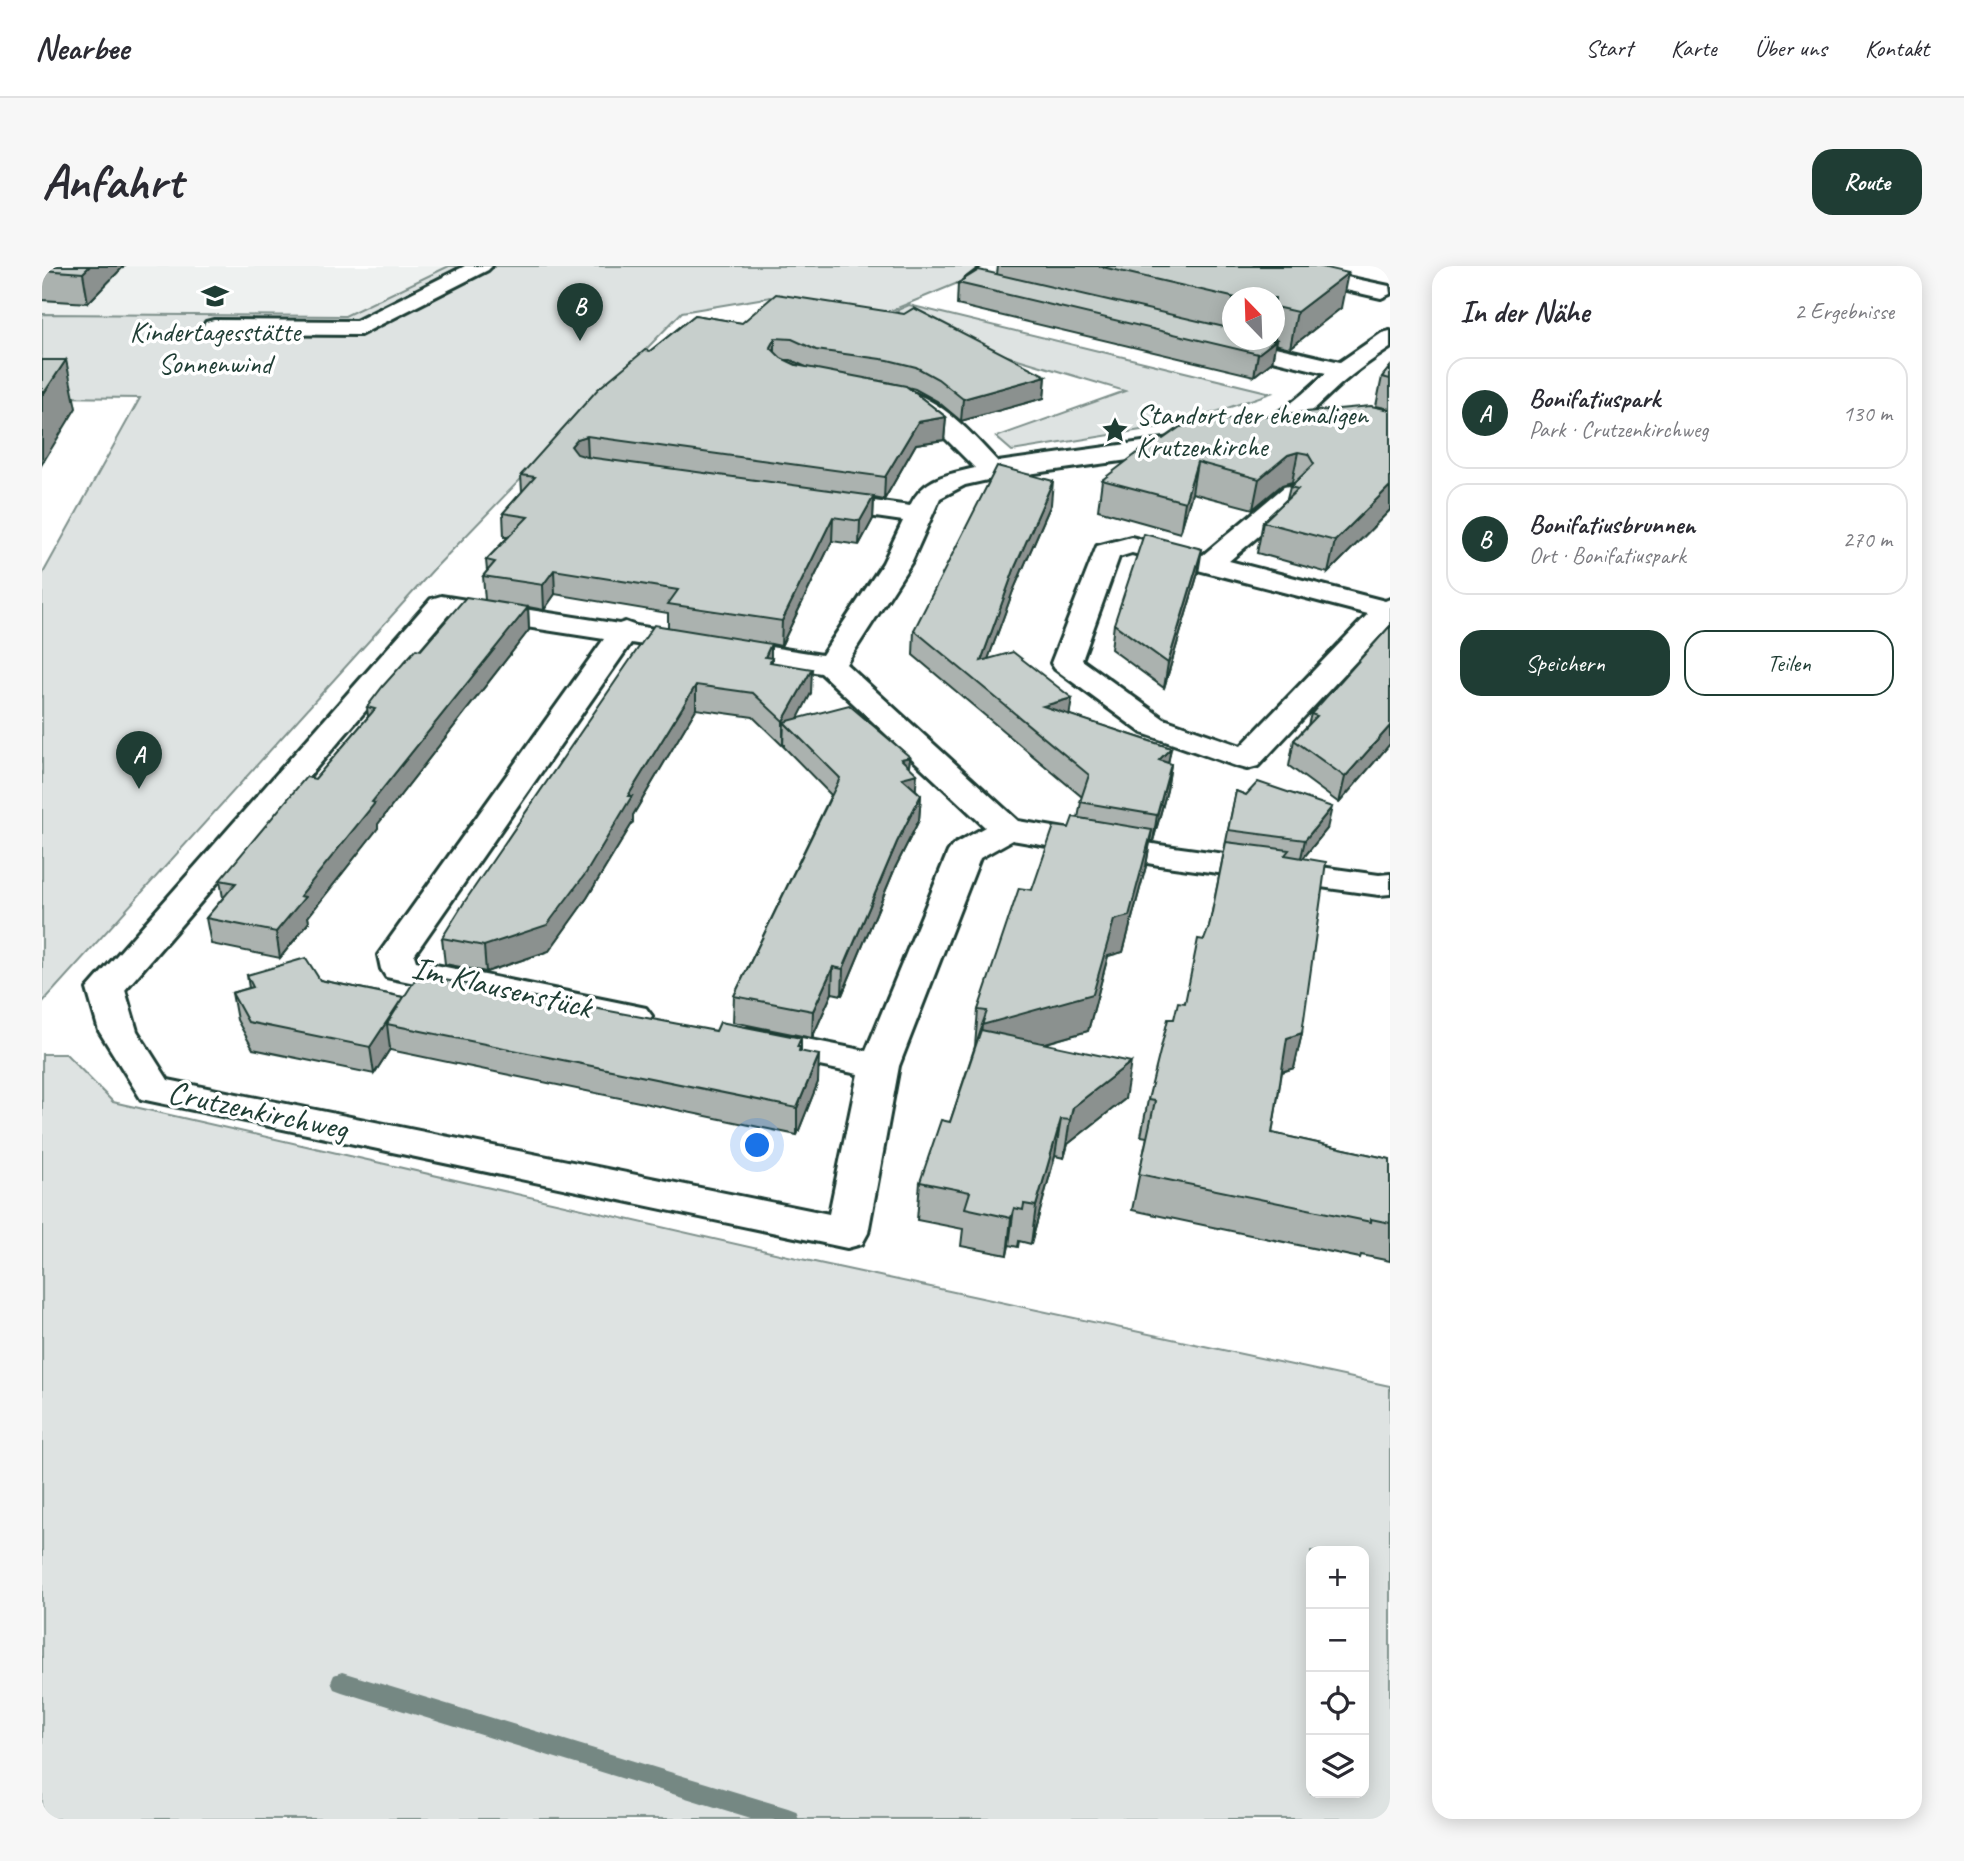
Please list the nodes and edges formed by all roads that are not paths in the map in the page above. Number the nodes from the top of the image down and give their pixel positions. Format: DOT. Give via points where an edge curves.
graph roads {
  1 [pos="481,266"];
  2 [pos="1266,266"];
  3 [pos="999,277"];
  4 [pos="975,281"];
  5 [pos="1387,296"];
  6 [pos="214,327"];
  7 [pos="1199,335"];
  8 [pos="1390,338"];
  9 [pos="1343,370"];
  10 [pos="886,394"];
  11 [pos="992,471"];
  12 [pos="1293,493"];
  13 [pos="793,498"];
  14 [pos="916,515"];
  15 [pos="1210,563"];
  16 [pos="1389,609"];
  17 [pos="625,631"];
  18 [pos="830,665"];
  19 [pos="1007,828"];
  20 [pos="1390,884"];
  21 [pos="660,1021"];
  22 [pos="715,1032"];
  23 [pos="879,1066"];
  1 -- 6 [label="street" via="360,327"];
  2 -- 5 [label="street"];
  3 -- 4 [label="street"];
  7 -- 9 [label="street"];
  8 -- 9 [label="street"];
  9 -- 11 [label="street" via="1315,413 1269,429"];
  10 -- 11 [label="street" via="917,402"];
  11 -- 14 [label="street" via="929,493"];
  12 -- 15 [label="street"];
  13 -- 14 [label="street"];
  14 -- 18 [label="street" via="897,562"];
  15 -- 16 [label="street"];
  15 -- 16 [label="street" via="1132,545 1107,552 1066,663 1153,726 1247,760"];
  17 -- 18 [label="street"];
  17 -- 21 [label="street, Im Klausenstück" via="396,955 399,968"];
  17 -- 23 [label="street, Crutzenkirchweg" via="441,605 106,989 118,1031 155,1090 847,1233"];
  18 -- 19 [label="street"];
  19 -- 20 [label="street" via="1159,855"];
  19 -- 23 [label="street" via="965,852"];
  22 -- 23 [label="street"];
}
